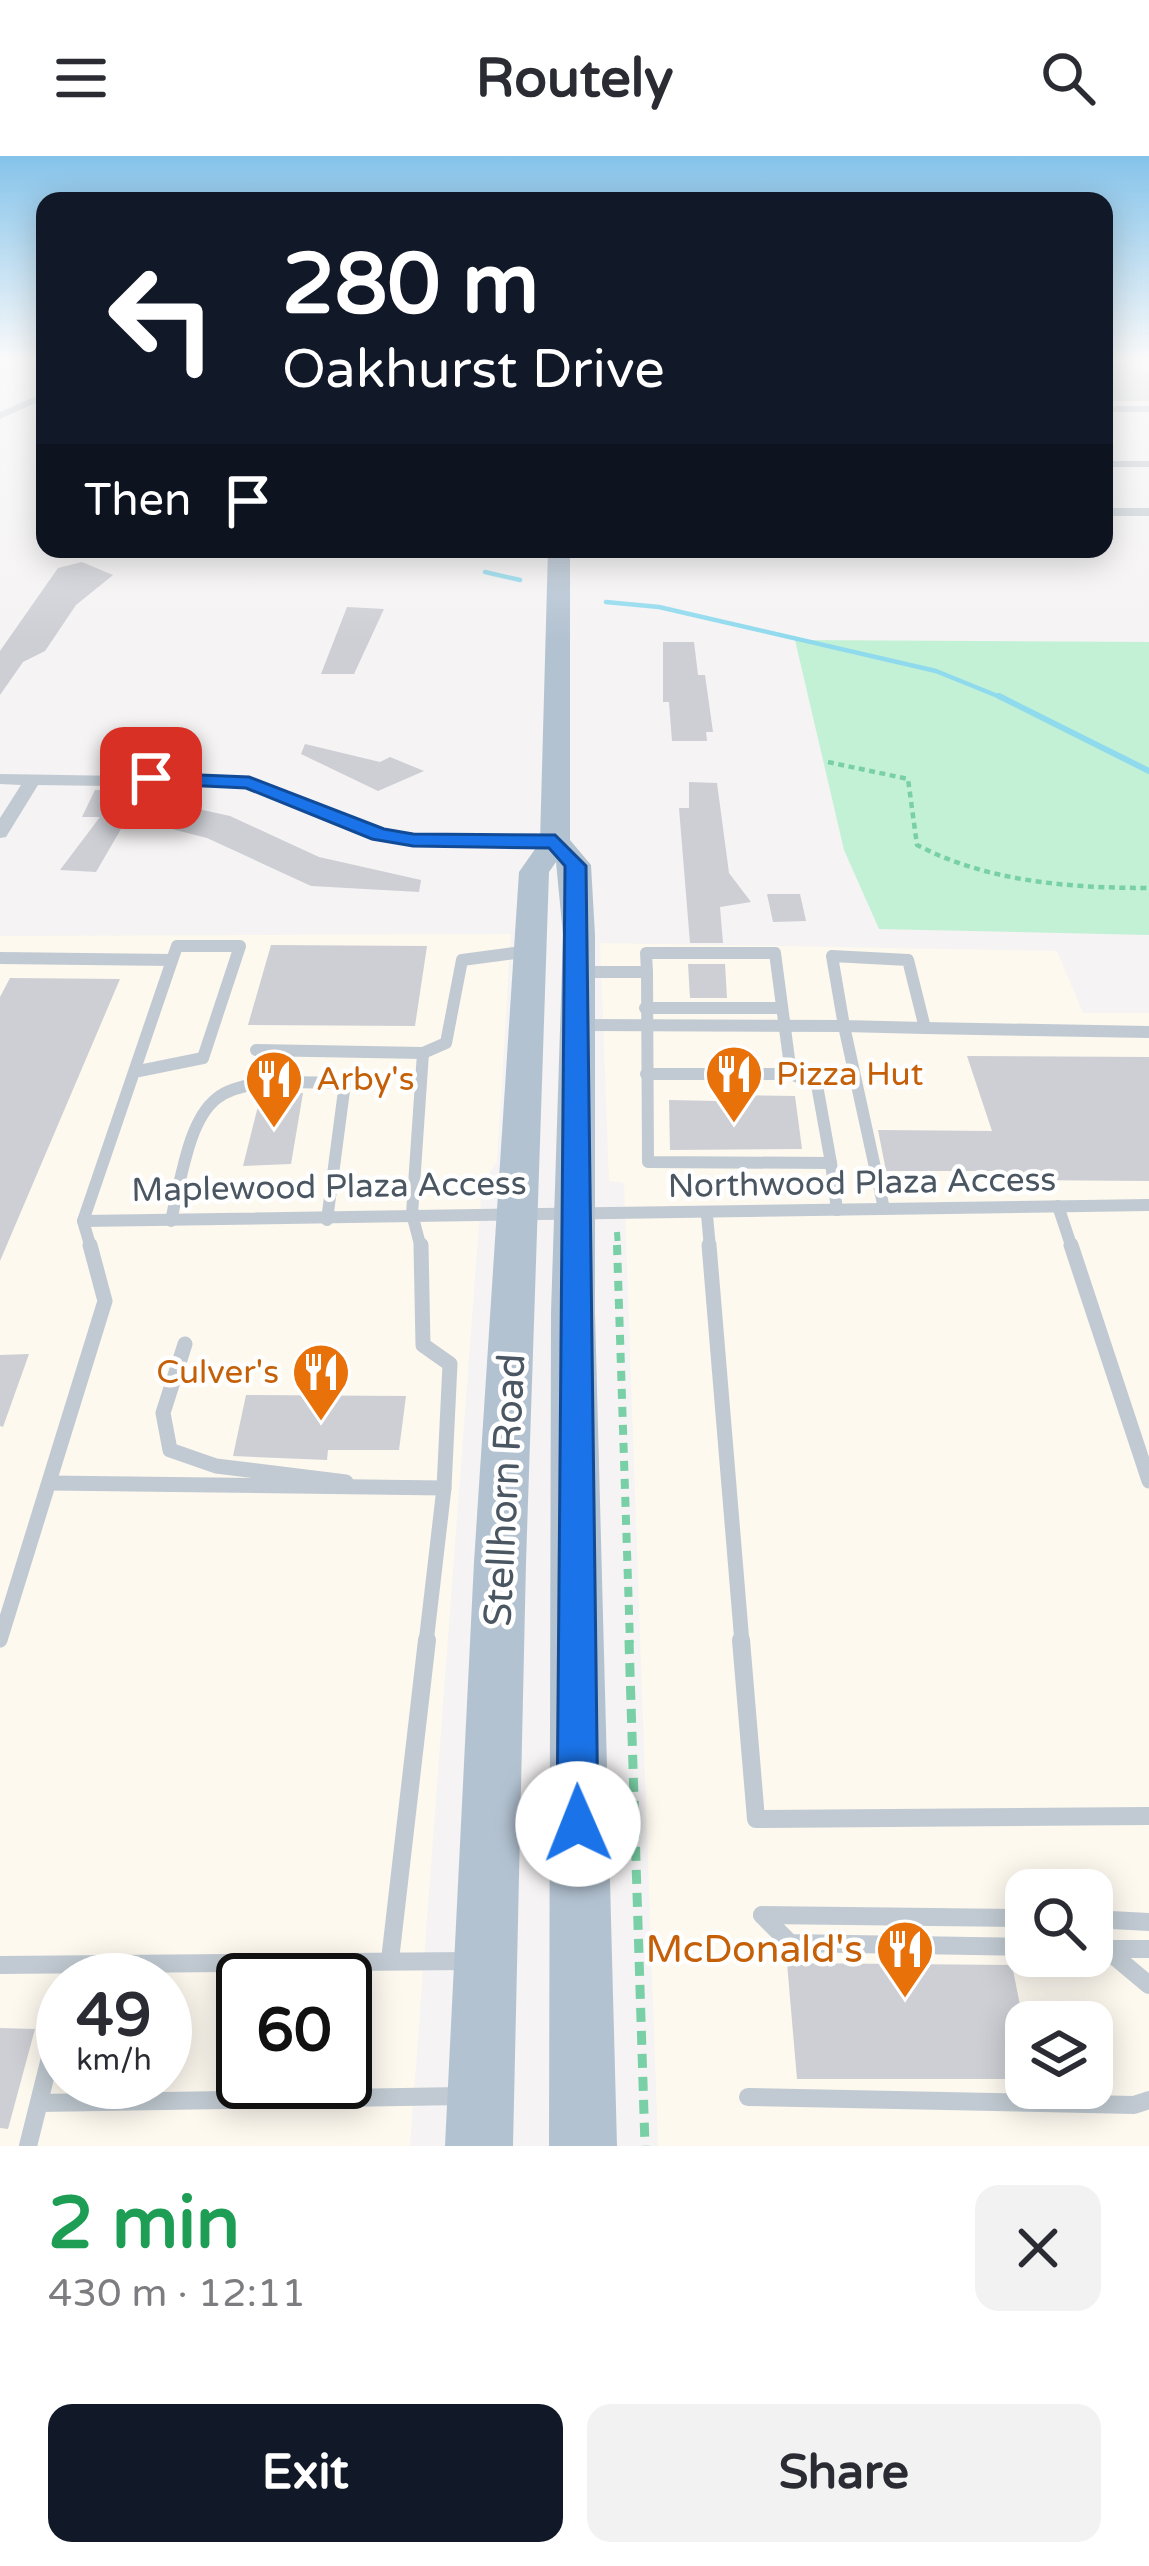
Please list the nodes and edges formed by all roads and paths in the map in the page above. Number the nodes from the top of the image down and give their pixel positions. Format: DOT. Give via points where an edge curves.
graph roads {
  1 [pos="1113,464"];
  2 [pos="1149,464"];
  3 [pos="1113,512"];
  4 [pos="1149,512"];
  5 [pos="559,558"];
  6 [pos="828,762"];
  7 [pos="0,778"];
  8 [pos="33,779"];
  9 [pos="0,833"];
  10 [pos="555,842"];
  11 [pos="1149,888"];
  12 [pos="531,951"];
  13 [pos="174,953"];
  14 [pos="0,958"];
  15 [pos="580,972"];
  16 [pos="647,972"];
  17 [pos="645,1008"];
  18 [pos="780,1008"];
  19 [pos="645,1024"];
  20 [pos="782,1025"];
  21 [pos="580,1026"];
  22 [pos="844,1026"];
  23 [pos="925,1028"];
  24 [pos="1149,1032"];
  25 [pos="256,1050"];
  26 [pos="423,1053"];
  27 [pos="134,1072"];
  28 [pos="646,1074"];
  29 [pos="791,1074"];
  30 [pos="831,1163"];
  31 [pos="883,1204"];
  32 [pos="1149,1205"];
  33 [pos="1058,1206"];
  34 [pos="837,1210"];
  35 [pos="412,1214"];
  36 [pos="571,1214"];
  37 [pos="706,1215"];
  38 [pos="327,1220"];
  39 [pos="171,1221"];
  40 [pos="83,1222"];
  41 [pos="185,1344"];
  42 [pos="1149,1481"];
  43 [pos="49,1483"];
  44 [pos="353,1485"];
  45 [pos="444,1489"];
  46 [pos="0,1640"];
  47 [pos="1149,1816"];
  48 [pos="1005,1918"];
  49 [pos="1113,1920"];
  50 [pos="1149,1922"];
  51 [pos="1005,1947"];
  52 [pos="1113,1949"];
  53 [pos="1149,1949"];
  54 [pos="1113,1959"];
  55 [pos="390,1960"];
  56 [pos="488,1961"];
  57 [pos="0,1964"];
  58 [pos="192,1967"];
  59 [pos="36,1968"];
  60 [pos="1149,1985"];
  61 [pos="748,2097"];
  62 [pos="1149,2100"];
  63 [pos="38,2109"];
  64 [pos="187,2109"];
  65 [pos="480,2121"];
  66 [pos="28,2146"];
  67 [pos="583,2146"];
  68 [pos="645,2146"];
  1 -- 2 [label="street"];
  3 -- 4 [label="street"];
  5 -- 10 [label="main road, Stellhorn Road"];
  6 -- 11 [label="path" via="908,779 917,845 944,862 973,872"];
  7 -- 8 [label="street"];
  8 -- 9 [label="street"];
  8 -- 10 [label="street" via="249,783 379,834"];
  10 -- 12 [label="main road, Stellhorn Road" via="534,872"];
  10 -- 15 [label="main road, Stellhorn Road" via="576,866"];
  12 -- 26 [label="lane" via="462,961 446,1043"];
  12 -- 36 [label="main road, Stellhorn Road"];
  13 -- 14 [label="lane"];
  13 -- 27 [label="lane, Maplewood Plaza Access"];
  13 -- 27 [label="lane" via="241,946 203,1058"];
  15 -- 16 [label="lane"];
  15 -- 21 [label="main road, Stellhorn Road"];
  16 -- 17 [label="lane"];
  16 -- 18 [label="lane" via="646,953 775,952"];
  17 -- 18 [label="lane"];
  17 -- 19 [label="lane"];
  18 -- 20 [label="lane"];
  19 -- 20 [label="lane"];
  19 -- 21 [label="lane"];
  19 -- 28 [label="lane"];
  20 -- 22 [label="lane"];
  20 -- 29 [label="lane"];
  21 -- 36 [label="main road, Stellhorn Road"];
  22 -- 23 [label="lane"];
  22 -- 23 [label="lane" via="832,956 908,960"];
  22 -- 31 [label="lane"];
  23 -- 24 [label="lane"];
  25 -- 26 [label="lane"];
  26 -- 35 [label="lane"];
  27 -- 40 [label="lane, Maplewood Plaza Access"];
  28 -- 29 [label="lane"];
  28 -- 30 [label="lane" via="649,1162"];
  29 -- 30 [label="lane" via="817,1085"];
  30 -- 34 [label="lane"];
  31 -- 33 [label="lane, Northwood Plaza Access"];
  31 -- 34 [label="lane, Northwood Plaza Access"];
  32 -- 33 [label="lane, Northwood Plaza Access"];
  33 -- 42 [label="lane"];
  34 -- 37 [label="lane, Northwood Plaza Access"];
  35 -- 36 [label="lane, Maplewood Plaza Access"];
  35 -- 38 [label="lane, Maplewood Plaza Access"];
  35 -- 45 [label="lane" via="421,1244 423,1345 449,1364"];
  36 -- 37 [label="lane, Northwood Plaza Access"];
  36 -- 56 [label="main road, Stellhorn Road" via="500,1562"];
  36 -- 67 [label="main road, Stellhorn Road"];
  36 -- 68 [label="path"];
  37 -- 47 [label="lane" via="756,1819"];
  38 -- 39 [label="lane, Maplewood Plaza Access"];
  38 -- 39 [label="lane" via="345,1083 241,1084 214,1100 188,1147"];
  39 -- 40 [label="lane, Maplewood Plaza Access"];
  40 -- 43 [label="lane" via="105,1301"];
  41 -- 44 [label="lane" via="163,1413 170,1450 207,1469 317,1472"];
  43 -- 44 [label="lane"];
  43 -- 46 [label="lane"];
  44 -- 45 [label="lane"];
  45 -- 55 [label="lane"];
  48 -- 51 [label="lane" via="762,1915 790,1943"];
  49 -- 50 [label="lane"];
  52 -- 53 [label="lane"];
  54 -- 60 [label="lane"];
  55 -- 56 [label="lane"];
  55 -- 58 [label="lane"];
  56 -- 65 [label="main road, Stellhorn Road"];
  57 -- 59 [label="lane"];
  61 -- 62 [label="lane"];
  63 -- 66 [label="lane"];
  64 -- 65 [label="lane"];
}
